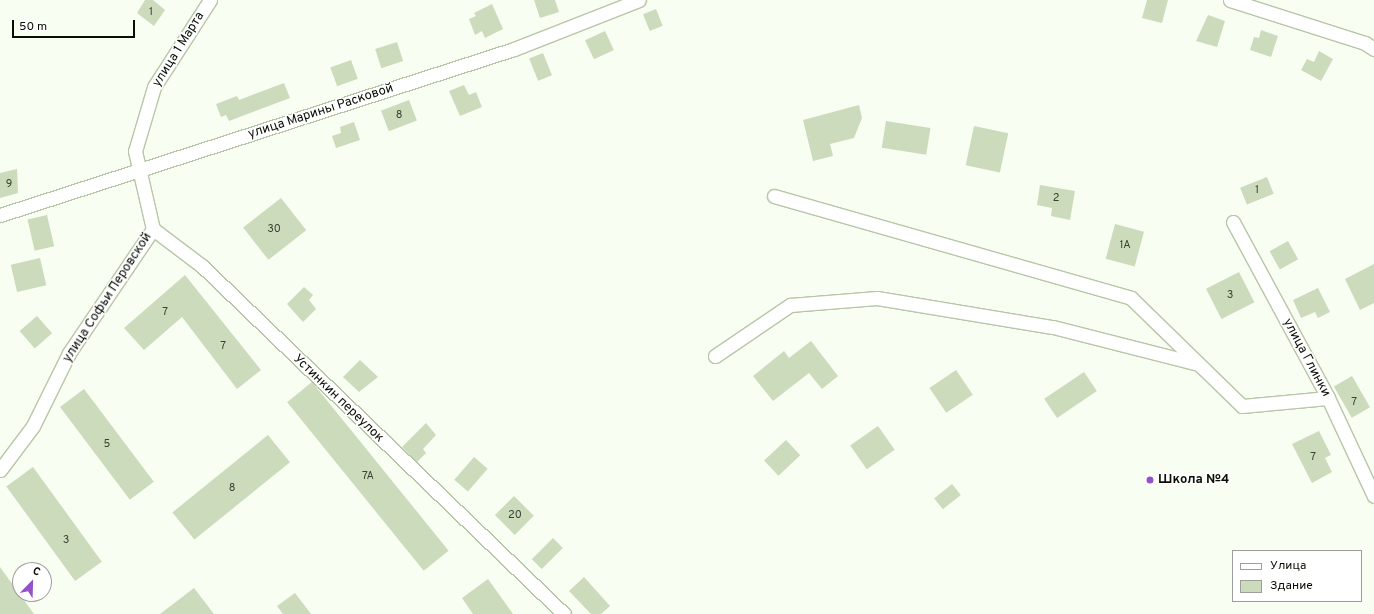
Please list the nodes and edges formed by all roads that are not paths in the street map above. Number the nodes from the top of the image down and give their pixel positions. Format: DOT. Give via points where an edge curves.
graph roads {
  1 [pos="639,0"];
  2 [pos="1230,0"];
  3 [pos="207,1"];
  4 [pos="1374,49"];
  5 [pos="140,170"];
  6 [pos="774,196"];
  7 [pos="0,215"];
  8 [pos="1233,222"];
  9 [pos="153,229"];
  10 [pos="715,356"];
  11 [pos="1199,365"];
  12 [pos="1328,398"];
  13 [pos="0,470"];
  14 [pos="1374,496"];
  15 [pos="564,614"];
  1 -- 5 [label="street, улица Марины Расковой" via="514,49"];
  2 -- 4 [label="street" via="1365,43"];
  3 -- 5 [label="street, улица 1 Марта" via="154,87 135,151"];
  5 -- 7 [label="street, улица Марины Расковой"];
  5 -- 9 [label="street"];
  6 -- 11 [label="street" via="1131,298"];
  8 -- 12 [label="street, улица Глинки"];
  9 -- 13 [label="street, улица Софьи Перовской" via="69,353 33,426"];
  9 -- 15 [label="street, Устинкин переулок" via="202,266"];
  10 -- 11 [label="street" via="790,305 877,298 1053,327"];
  11 -- 12 [label="street" via="1242,406"];
  12 -- 14 [label="street, улица Глинки"];
}
